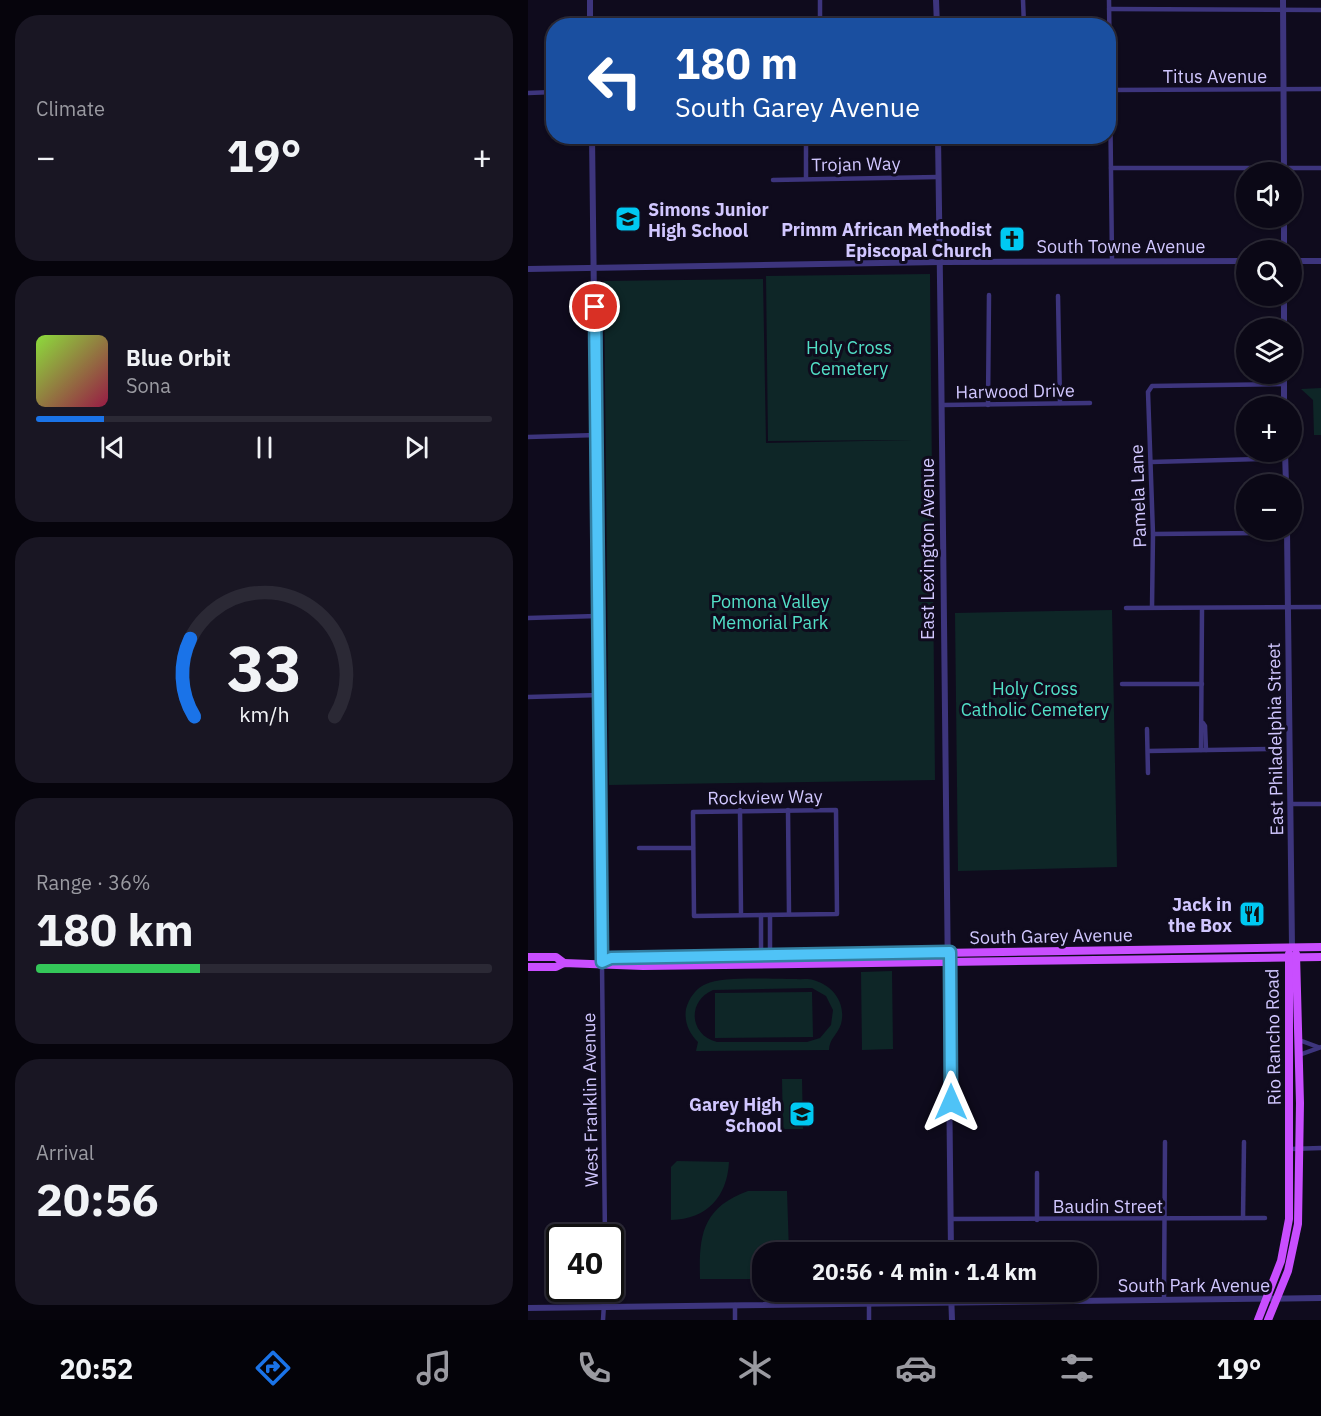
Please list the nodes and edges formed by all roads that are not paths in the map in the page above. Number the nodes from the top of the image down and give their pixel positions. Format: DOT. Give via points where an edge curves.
graph roads {
  1 [pos="590,0"];
  2 [pos="820,0"];
  3 [pos="936,0"];
  4 [pos="1023,0"];
  5 [pos="1109,0"];
  6 [pos="1283,0"];
  7 [pos="1109,9"];
  8 [pos="1283,10"];
  9 [pos="1321,10"];
  10 [pos="590,18"];
  11 [pos="820,18"];
  12 [pos="937,18"];
  13 [pos="1024,18"];
  14 [pos="1109,18"];
  15 [pos="1283,89"];
  16 [pos="1321,89"];
  17 [pos="1116,90"];
  18 [pos="546,92"];
  19 [pos="528,93"];
  20 [pos="592,144"];
  21 [pos="806,144"];
  22 [pos="938,144"];
  23 [pos="1110,144"];
  24 [pos="1284,162"];
  25 [pos="1111,168"];
  26 [pos="1321,168"];
  27 [pos="1236,170"];
  28 [pos="1302,170"];
  29 [pos="938,177"];
  30 [pos="806,178"];
  31 [pos="773,180"];
  32 [pos="1112,261"];
  33 [pos="1236,261"];
  34 [pos="1302,261"];
  35 [pos="1321,261"];
  36 [pos="941,262"];
  37 [pos="594,267"];
  38 [pos="528,269"];
  39 [pos="989,295"];
  40 [pos="1058,296"];
  41 [pos="1284,384"];
  42 [pos="1284,396"];
  43 [pos="1060,403"];
  44 [pos="1090,403"];
  45 [pos="942,405"];
  46 [pos="988,405"];
  47 [pos="597,435"];
  48 [pos="528,437"];
  49 [pos="1236,460"];
  50 [pos="1150,462"];
  51 [pos="1236,533"];
  52 [pos="1153,534"];
  53 [pos="1287,540"];
  54 [pos="1152,607"];
  55 [pos="1321,607"];
  56 [pos="1126,608"];
  57 [pos="1289,608"];
  58 [pos="1202,609"];
  59 [pos="597,616"];
  60 [pos="528,618"];
  61 [pos="1122,684"];
  62 [pos="1202,684"];
  63 [pos="600,695"];
  64 [pos="528,697"];
  65 [pos="1147,729"];
  66 [pos="1269,749"];
  67 [pos="1203,750"];
  68 [pos="1148,751"];
  69 [pos="1148,773"];
  70 [pos="1291,804"];
  71 [pos="1321,804"];
  72 [pos="740,810"];
  73 [pos="788,810"];
  74 [pos="639,848"];
  75 [pos="693,848"];
  76 [pos="741,915"];
  77 [pos="761,915"];
  78 [pos="770,915"];
  79 [pos="789,915"];
  80 [pos="1321,947"];
  81 [pos="1292,948"];
  82 [pos="1169,949"];
  83 [pos="950,952"];
  84 [pos="766,954"];
  85 [pos="528,957"];
  86 [pos="1287,957"];
  87 [pos="1297,957"];
  88 [pos="1321,957"];
  89 [pos="1170,959"];
  90 [pos="950,961"];
  91 [pos="602,962"];
  92 [pos="564,963"];
  93 [pos="766,964"];
  94 [pos="528,967"];
  95 [pos="1299,1040"];
  96 [pos="1288,1044"];
  97 [pos="1320,1047"];
  98 [pos="1299,1055"];
  99 [pos="1299,1073"];
  100 [pos="1289,1111"];
  101 [pos="1300,1111"];
  102 [pos="1165,1142"];
  103 [pos="1244,1142"];
  104 [pos="1300,1148"];
  105 [pos="1321,1148"];
  106 [pos="1290,1149"];
  107 [pos="1037,1173"];
  108 [pos="1243,1218"];
  109 [pos="1266,1218"];
  110 [pos="951,1219"];
  111 [pos="1165,1219"];
  112 [pos="1036,1220"];
  113 [pos="605,1224"];
  114 [pos="951,1242"];
  115 [pos="1321,1298"];
  116 [pos="1276,1299"];
  117 [pos="1164,1300"];
  118 [pos="1265,1300"];
  119 [pos="1097,1301"];
  120 [pos="605,1302"];
  121 [pos="951,1302"];
  122 [pos="868,1304"];
  123 [pos="735,1305"];
  124 [pos="605,1307"];
  125 [pos="528,1308"];
  126 [pos="603,1320"];
  127 [pos="735,1320"];
  128 [pos="868,1320"];
  129 [pos="952,1320"];
  130 [pos="1258,1320"];
  131 [pos="1268,1320"];
  1 -- 10 [label="street"];
  2 -- 11 [label="street"];
  3 -- 12 [label="street"];
  4 -- 13 [label="street"];
  5 -- 7 [label="street"];
  6 -- 8 [label="street"];
  7 -- 8 [label="street"];
  7 -- 14 [label="street"];
  8 -- 9 [label="street"];
  8 -- 15 [label="street"];
  15 -- 16 [label="street, Titus Avenue"];
  15 -- 17 [label="street, Titus Avenue"];
  15 -- 24 [label="street"];
  18 -- 19 [label="street"];
  20 -- 37 [label="street"];
  21 -- 30 [label="street"];
  22 -- 29 [label="street, East Lexington Avenue"];
  23 -- 25 [label="street"];
  25 -- 27 [label="street"];
  25 -- 32 [label="street"];
  26 -- 28 [label="street"];
  29 -- 30 [label="street, Trojan Way"];
  29 -- 36 [label="street, East Lexington Avenue"];
  30 -- 31 [label="street, Trojan Way"];
  32 -- 33 [label="street, South Towne Avenue"];
  32 -- 36 [label="street, South Towne Avenue"];
  34 -- 35 [label="street"];
  36 -- 37 [label="street, South Towne Avenue"];
  36 -- 45 [label="street, East Lexington Avenue"];
  37 -- 38 [label="street, South Towne Avenue"];
  37 -- 47 [label="street"];
  39 -- 46 [label="street"];
  40 -- 43 [label="street"];
  41 -- 42 [label="street"];
  41 -- 50 [label="street, Pamela Lane" via="1152,386 1148,392"];
  43 -- 44 [label="street, Harwood Drive"];
  43 -- 46 [label="street, Harwood Drive"];
  45 -- 46 [label="street, Harwood Drive"];
  45 -- 83 [label="street, East Lexington Avenue"];
  47 -- 48 [label="street"];
  47 -- 59 [label="street"];
  49 -- 50 [label="street"];
  50 -- 52 [label="street, Pamela Lane"];
  51 -- 52 [label="street"];
  52 -- 54 [label="street, Pamela Lane"];
  53 -- 57 [label="street, East Philadelphia Street"];
  54 -- 56 [label="street"];
  54 -- 58 [label="street"];
  55 -- 57 [label="street"];
  57 -- 58 [label="street"];
  57 -- 70 [label="street, East Philadelphia Street"];
  58 -- 62 [label="street"];
  59 -- 60 [label="street"];
  59 -- 63 [label="street"];
  61 -- 62 [label="street"];
  62 -- 67 [label="street"];
  63 -- 64 [label="street"];
  63 -- 91 [label="street"];
  65 -- 68 [label="street"];
  66 -- 67 [label="street"];
  67 -- 68 [label="street"];
  68 -- 69 [label="street"];
  70 -- 71 [label="street"];
  70 -- 81 [label="street, East Philadelphia Street"];
  72 -- 73 [label="street, Rockview Way"];
  72 -- 75 [label="street, Rockview Way" via="693,812"];
  72 -- 76 [label="street"];
  73 -- 79 [label="street"];
  73 -- 79 [label="street, Rockview Way" via="836,810 837,914"];
  74 -- 75 [label="street"];
  75 -- 76 [label="street" via="694,916"];
  76 -- 77 [label="street"];
  77 -- 78 [label="street"];
  77 -- 84 [label="street"];
  78 -- 79 [label="street"];
  78 -- 84 [label="street"];
  80 -- 81 [label="main road, South Garey Avenue"];
  81 -- 82 [label="main road, South Garey Avenue"];
  81 -- 86 [label="main road, Rio Rancho Road"];
  81 -- 87 [label="main road, Rio Rancho Road"];
  82 -- 83 [label="main road, South Garey Avenue"];
  82 -- 89 [label="main road"];
  83 -- 84 [label="main road, South Garey Avenue"];
  83 -- 90 [label="street, East Lexington Avenue"];
  84 -- 91 [label="main road, South Garey Avenue" via="611,958"];
  84 -- 93 [label="street"];
  84 -- 93 [label="street"];
  85 -- 92 [label="main road, South Garey Avenue" via="556,957"];
  86 -- 87 [label="main road, South Garey Avenue"];
  86 -- 89 [label="main road, South Garey Avenue"];
  86 -- 96 [label="main road, Rio Rancho Road"];
  87 -- 88 [label="main road, South Garey Avenue"];
  87 -- 95 [label="main road, Rio Rancho Road"];
  89 -- 90 [label="main road, South Garey Avenue"];
  90 -- 93 [label="main road, South Garey Avenue"];
  90 -- 110 [label="street, East Lexington Avenue"];
  91 -- 92 [label="main road, South Garey Avenue"];
  91 -- 93 [label="main road, South Garey Avenue" via="643,966"];
  91 -- 113 [label="street, West Franklin Avenue"];
  92 -- 94 [label="main road, South Garey Avenue" via="556,967"];
  95 -- 97 [label="street"];
  95 -- 98 [label="main road, Rio Rancho Road"];
  96 -- 99 [label="main road" via="1294,1051"];
  96 -- 100 [label="main road, Rio Rancho Road"];
  97 -- 98 [label="street"];
  98 -- 99 [label="main road, Rio Rancho Road"];
  99 -- 101 [label="main road, Rio Rancho Road"];
  100 -- 101 [label="main road"];
  100 -- 106 [label="main road, Rio Rancho Road"];
  101 -- 104 [label="main road, Rio Rancho Road"];
  102 -- 111 [label="street"];
  103 -- 108 [label="street"];
  104 -- 105 [label="street"];
  104 -- 106 [label="street"];
  104 -- 116 [label="main road, Rio Rancho Road" via="1298,1224 1288,1271"];
  106 -- 118 [label="main road, Rio Rancho Road" via="1285,1245"];
  107 -- 112 [label="street"];
  108 -- 109 [label="street, Baudin Street"];
  108 -- 111 [label="street, Baudin Street"];
  110 -- 112 [label="street, Baudin Street"];
  110 -- 114 [label="street, East Lexington Avenue"];
  111 -- 112 [label="street, Baudin Street"];
  111 -- 117 [label="street"];
  115 -- 116 [label="street, South Park Avenue"];
  116 -- 118 [label="street, South Park Avenue"];
  116 -- 131 [label="main road, Rio Rancho Road"];
  117 -- 118 [label="street, South Park Avenue"];
  117 -- 119 [label="street, South Park Avenue"];
  118 -- 130 [label="main road, Rio Rancho Road"];
  120 -- 124 [label="street"];
  121 -- 122 [label="street, South Park Avenue"];
  121 -- 129 [label="street"];
  122 -- 123 [label="street, South Park Avenue"];
  122 -- 128 [label="street"];
  123 -- 124 [label="street, South Park Avenue"];
  123 -- 127 [label="street"];
  124 -- 125 [label="street, South Park Avenue"];
  124 -- 126 [label="street"];
}
